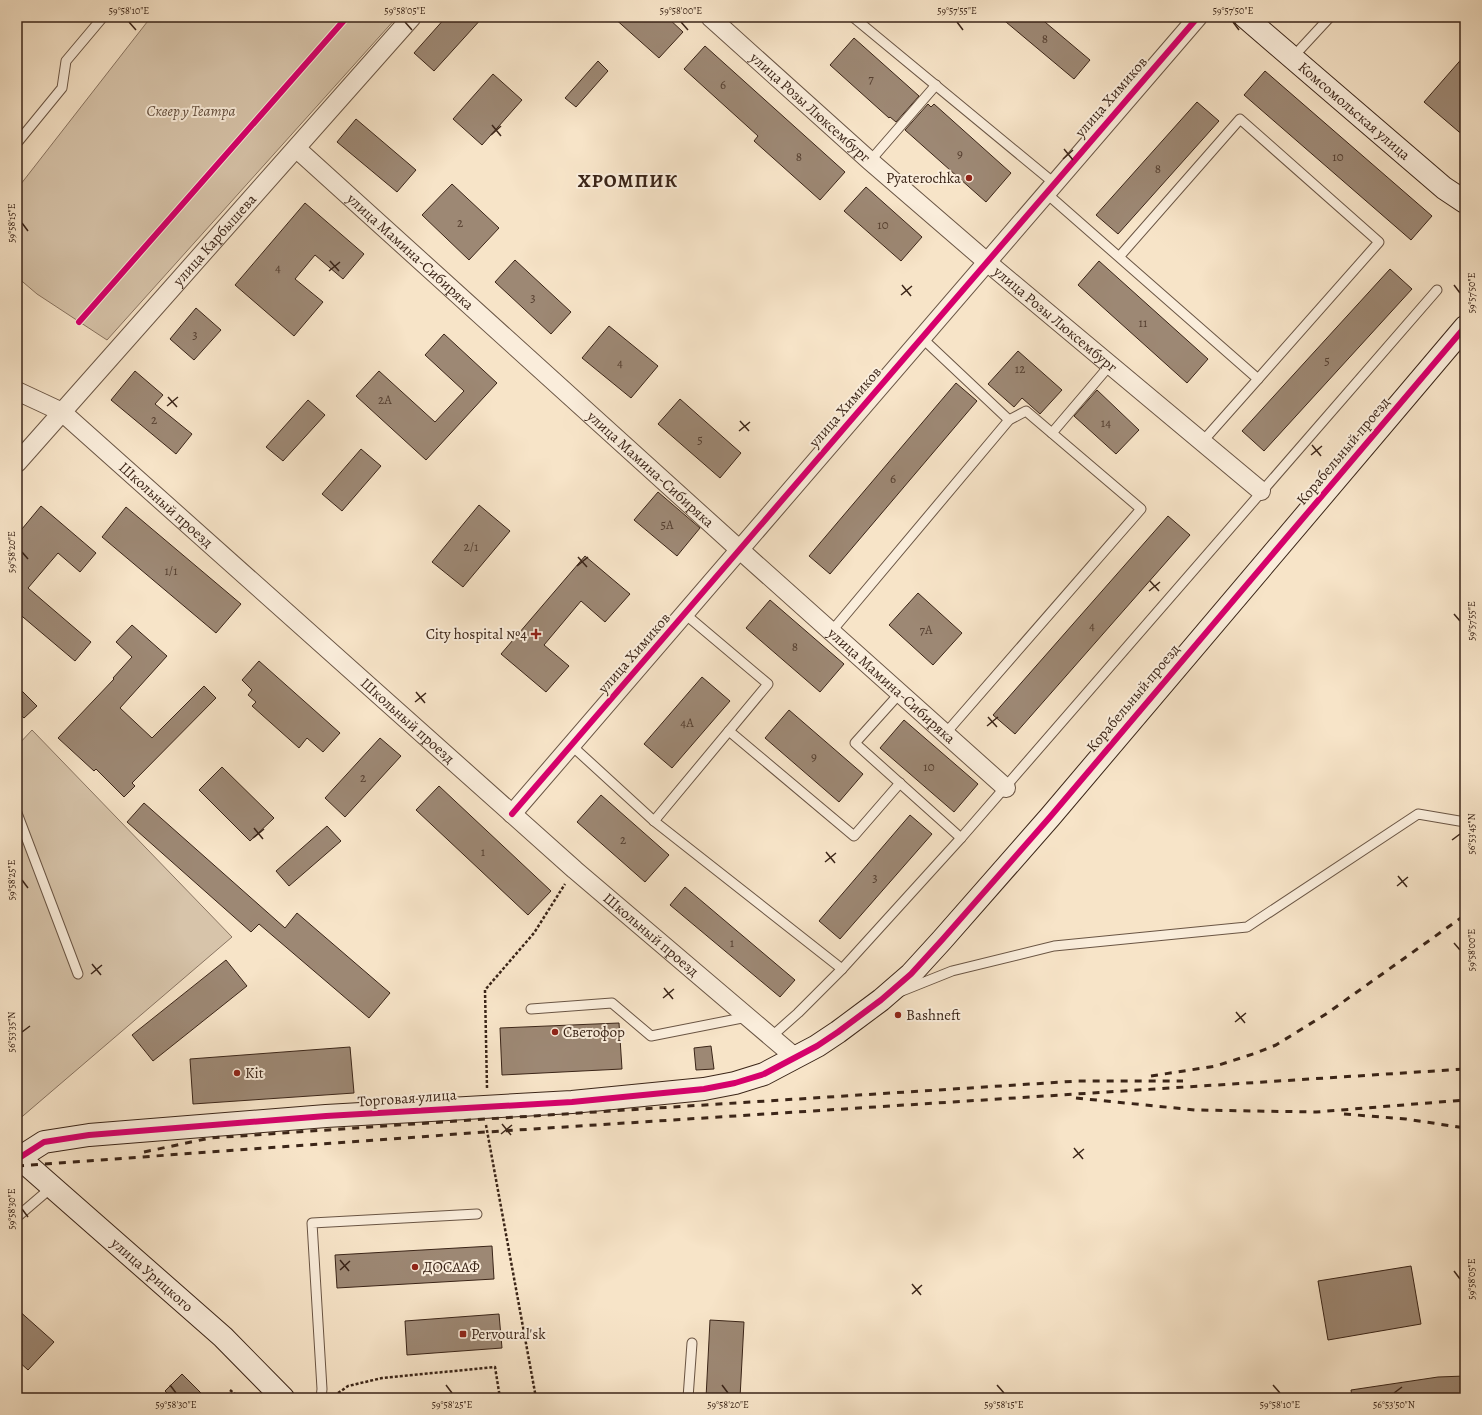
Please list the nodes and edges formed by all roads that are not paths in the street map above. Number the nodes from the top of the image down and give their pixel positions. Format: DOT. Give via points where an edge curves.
graph roads {
  1 [pos="103,17"];
  2 [pos="412,17"];
  3 [pos="710,17"];
  4 [pos="853,17"];
  5 [pos="1198,17"];
  6 [pos="1245,17"];
  7 [pos="1330,17"];
  8 [pos="1293,57"];
  9 [pos="936,85"];
  10 [pos="17,143"];
  11 [pos="297,149"];
  12 [pos="870,161"];
  13 [pos="1050,188"];
  14 [pos="1465,202"];
  15 [pos="1118,257"];
  16 [pos="986,262"];
  17 [pos="1437,290"];
  18 [pos="1465,327"];
  19 [pos="922,338"];
  20 [pos="1110,365"];
  21 [pos="1258,378"];
  22 [pos="17,391"];
  23 [pos="62,412"];
  24 [pos="1009,420"];
  25 [pos="1052,433"];
  26 [pos="1203,441"];
  27 [pos="17,463"];
  28 [pos="1261,491"];
  29 [pos="740,550"];
  30 [pos="685,614"];
  31 [pos="831,632"];
  32 [pos="900,693"];
  33 [pos="729,731"];
  34 [pos="946,734"];
  35 [pos="571,745"];
  36 [pos="900,783"];
  37 [pos="1006,788"];
  38 [pos="17,814"];
  39 [pos="512,814"];
  40 [pos="654,821"];
  41 [pos="1465,822"];
  42 [pos="961,838"];
  43 [pos="842,969"];
  44 [pos="78,974"];
  45 [pos="881,1000"];
  46 [pos="532,1009"];
  47 [pos="747,1017"];
  48 [pos="771,1037"];
  49 [pos="796,1058"];
  50 [pos="18,1157"];
  51 [pos="52,1187"];
  52 [pos="477,1214"];
  53 [pos="17,1217"];
  54 [pos="692,1343"];
  55 [pos="283,1398"];
  56 [pos="321,1398"];
  57 [pos="688,1398"];
  1 -- 10 [label="lane" via="66,61 62,88"];
  2 -- 11 [label="street, улица Карбышева"];
  3 -- 12 [label="street, улица Розы Люксембург"];
  4 -- 9 [label="lane"];
  5 -- 13 [label="street, улица Химиков"];
  6 -- 8 [label="street, Комсомольская улица"];
  7 -- 8 [label="lane"];
  8 -- 14 [label="street, Комсомольская улица" via="1444,188"];
  9 -- 12 [label="lane"];
  9 -- 13 [label="lane"];
  11 -- 23 [label="street, улица Карбышева"];
  11 -- 29 [label="street, улица Мамина-Сибиряка"];
  12 -- 16 [label="street, улица Розы Люксембург"];
  13 -- 15 [label="lane"];
  13 -- 16 [label="street, улица Химиков"];
  15 -- 21 [label="lane"];
  15 -- 21 [label="lane" via="1240,119 1379,242"];
  16 -- 19 [label="street, улица Химиков"];
  16 -- 20 [label="street, улица Розы Люксембург"];
  17 -- 28 [label="lane"];
  18 -- 45 [label="street, Корабельный проезд" via="1050,817 911,974"];
  19 -- 24 [label="lane"];
  19 -- 29 [label="street, улица Химиков"];
  20 -- 25 [label="lane"];
  20 -- 26 [label="street, улица Розы Люксембург"];
  21 -- 26 [label="lane"];
  22 -- 23 [label="street, Школьный проезд"];
  23 -- 27 [label="street, улица Карбышева"];
  23 -- 39 [label="street, Школьный проезд"];
  24 -- 25 [label="lane" via="1026,411"];
  24 -- 31 [label="lane"];
  25 -- 34 [label="lane" via="1141,509"];
  26 -- 28 [label="street, улица Розы Люксембург"];
  28 -- 37 [label="lane"];
  29 -- 30 [label="street, улица Химиков"];
  29 -- 31 [label="street, улица Мамина-Сибиряка"];
  30 -- 33 [label="lane" via="768,684"];
  30 -- 35 [label="street, улица Химиков"];
  31 -- 32 [label="street, улица Мамина-Сибиряка"];
  32 -- 34 [label="street, улица Мамина-Сибиряка"];
  32 -- 36 [label="lane" via="855,743"];
  33 -- 36 [label="lane" via="854,836"];
  33 -- 40 [label="lane"];
  34 -- 37 [label="street, улица Мамина-Сибиряка"];
  35 -- 39 [label="street, улица Химиков"];
  35 -- 40 [label="lane"];
  36 -- 42 [label="lane"];
  37 -- 42 [label="lane"];
  38 -- 44 [label="lane"];
  39 -- 47 [label="street, Школьный проезд"];
  40 -- 43 [label="lane"];
  41 -- 45 [label="lane" via="1418,814 1247,927 1054,946 952,971"];
  42 -- 43 [label="lane"];
  43 -- 48 [label="lane"];
  45 -- 49 [label="street, Корабельный проезд" via="838,1032"];
  46 -- 47 [label="lane" via="612,1003 651,1036"];
  47 -- 48 [label="street, Школьный проезд"];
  48 -- 49 [label="street, Школьный проезд"];
  49 -- 50 [label="street, Торговая улица" via="764,1074 704,1089 572,1102 326,1116 89,1135 44,1142"];
  50 -- 51 [label="street, улица Урицкого"];
  51 -- 53 [label="lane"];
  51 -- 55 [label="street, улица Урицкого" via="223,1337"];
  52 -- 56 [label="lane" via="312,1223"];
  54 -- 57 [label="lane"];
}
